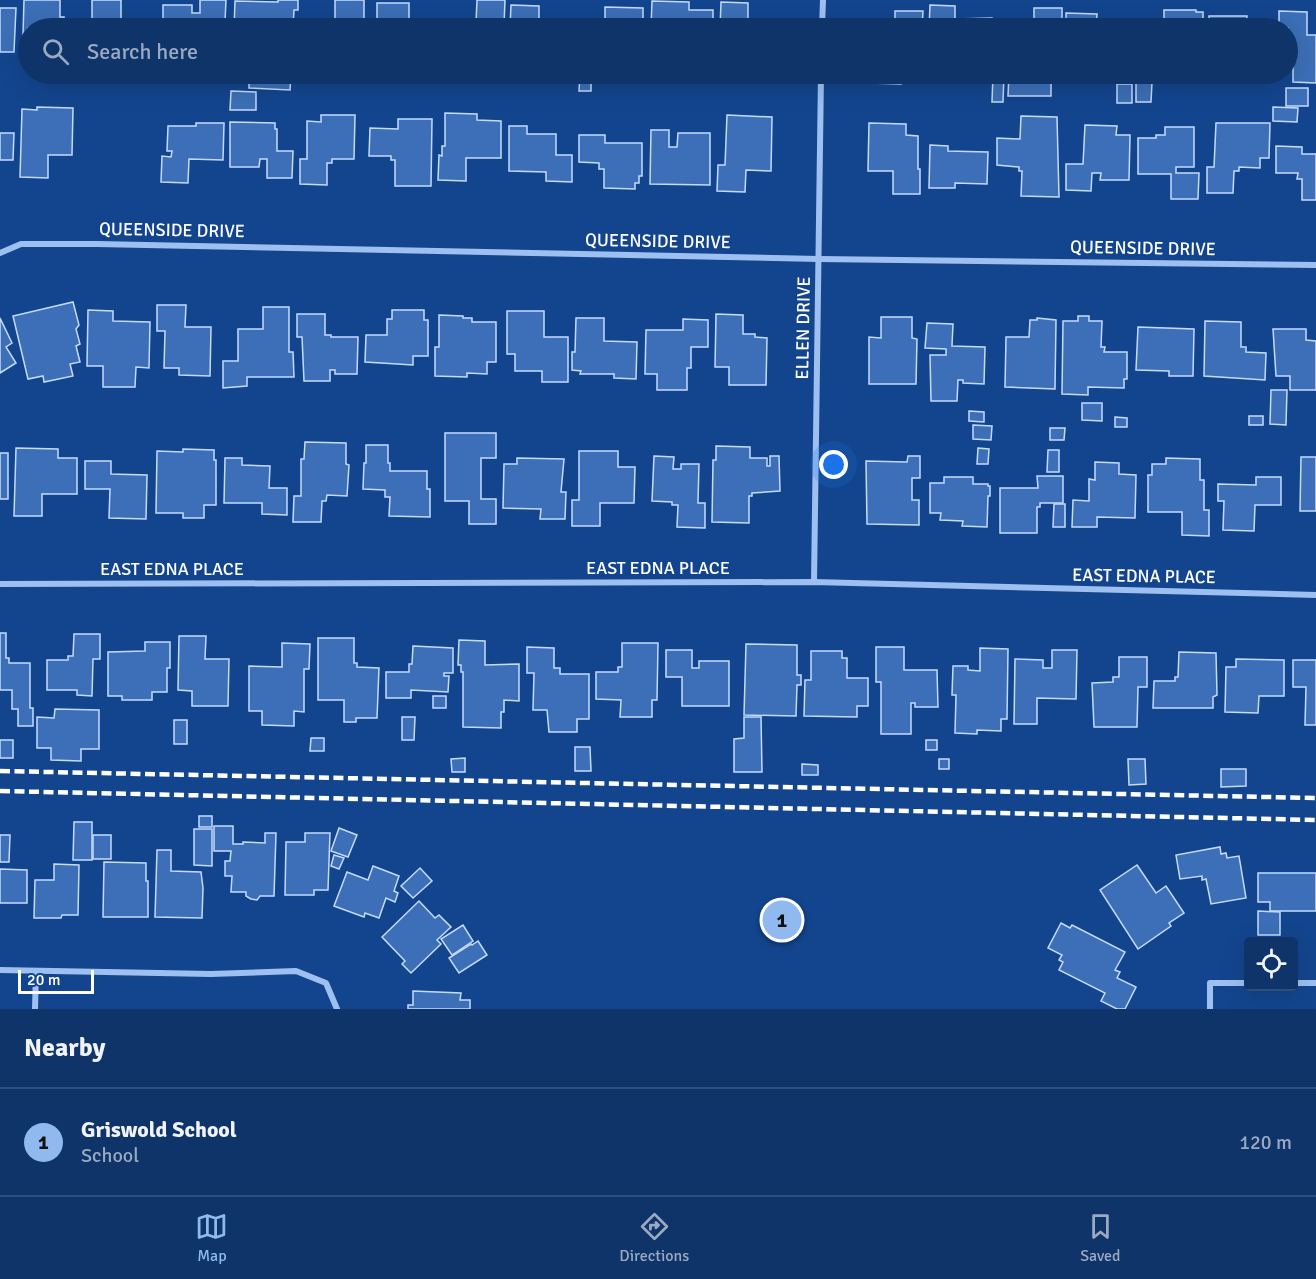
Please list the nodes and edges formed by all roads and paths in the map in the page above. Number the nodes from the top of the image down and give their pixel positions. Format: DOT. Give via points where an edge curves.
graph roads {
  1 [pos="823,0"];
  2 [pos="822,18"];
  3 [pos="822,84"];
  4 [pos="0,253"];
  5 [pos="819,259"];
  6 [pos="1316,265"];
  7 [pos="814,582"];
  8 [pos="0,584"];
  9 [pos="1316,596"];
  10 [pos="0,970"];
  11 [pos="36,971"];
  12 [pos="1244,983"];
  13 [pos="1298,983"];
  14 [pos="1316,983"];
  15 [pos="35,1009"];
  16 [pos="337,1009"];
  17 [pos="1210,1009"];
  1 -- 2 [label="street"];
  3 -- 5 [label="street, ELLEN DRIVE"];
  4 -- 5 [label="street, QUEENSIDE DRIVE" via="21,244 97,244"];
  5 -- 6 [label="street, QUEENSIDE DRIVE"];
  5 -- 7 [label="street, ELLEN DRIVE"];
  7 -- 8 [label="street, EAST EDNA PLACE"];
  7 -- 9 [label="street, EAST EDNA PLACE"];
  10 -- 11 [label="street"];
  11 -- 15 [label="street"];
  11 -- 16 [label="street" via="296,971 326,983"];
  12 -- 17 [label="street" via="1210,983"];
  13 -- 14 [label="street"];
}
